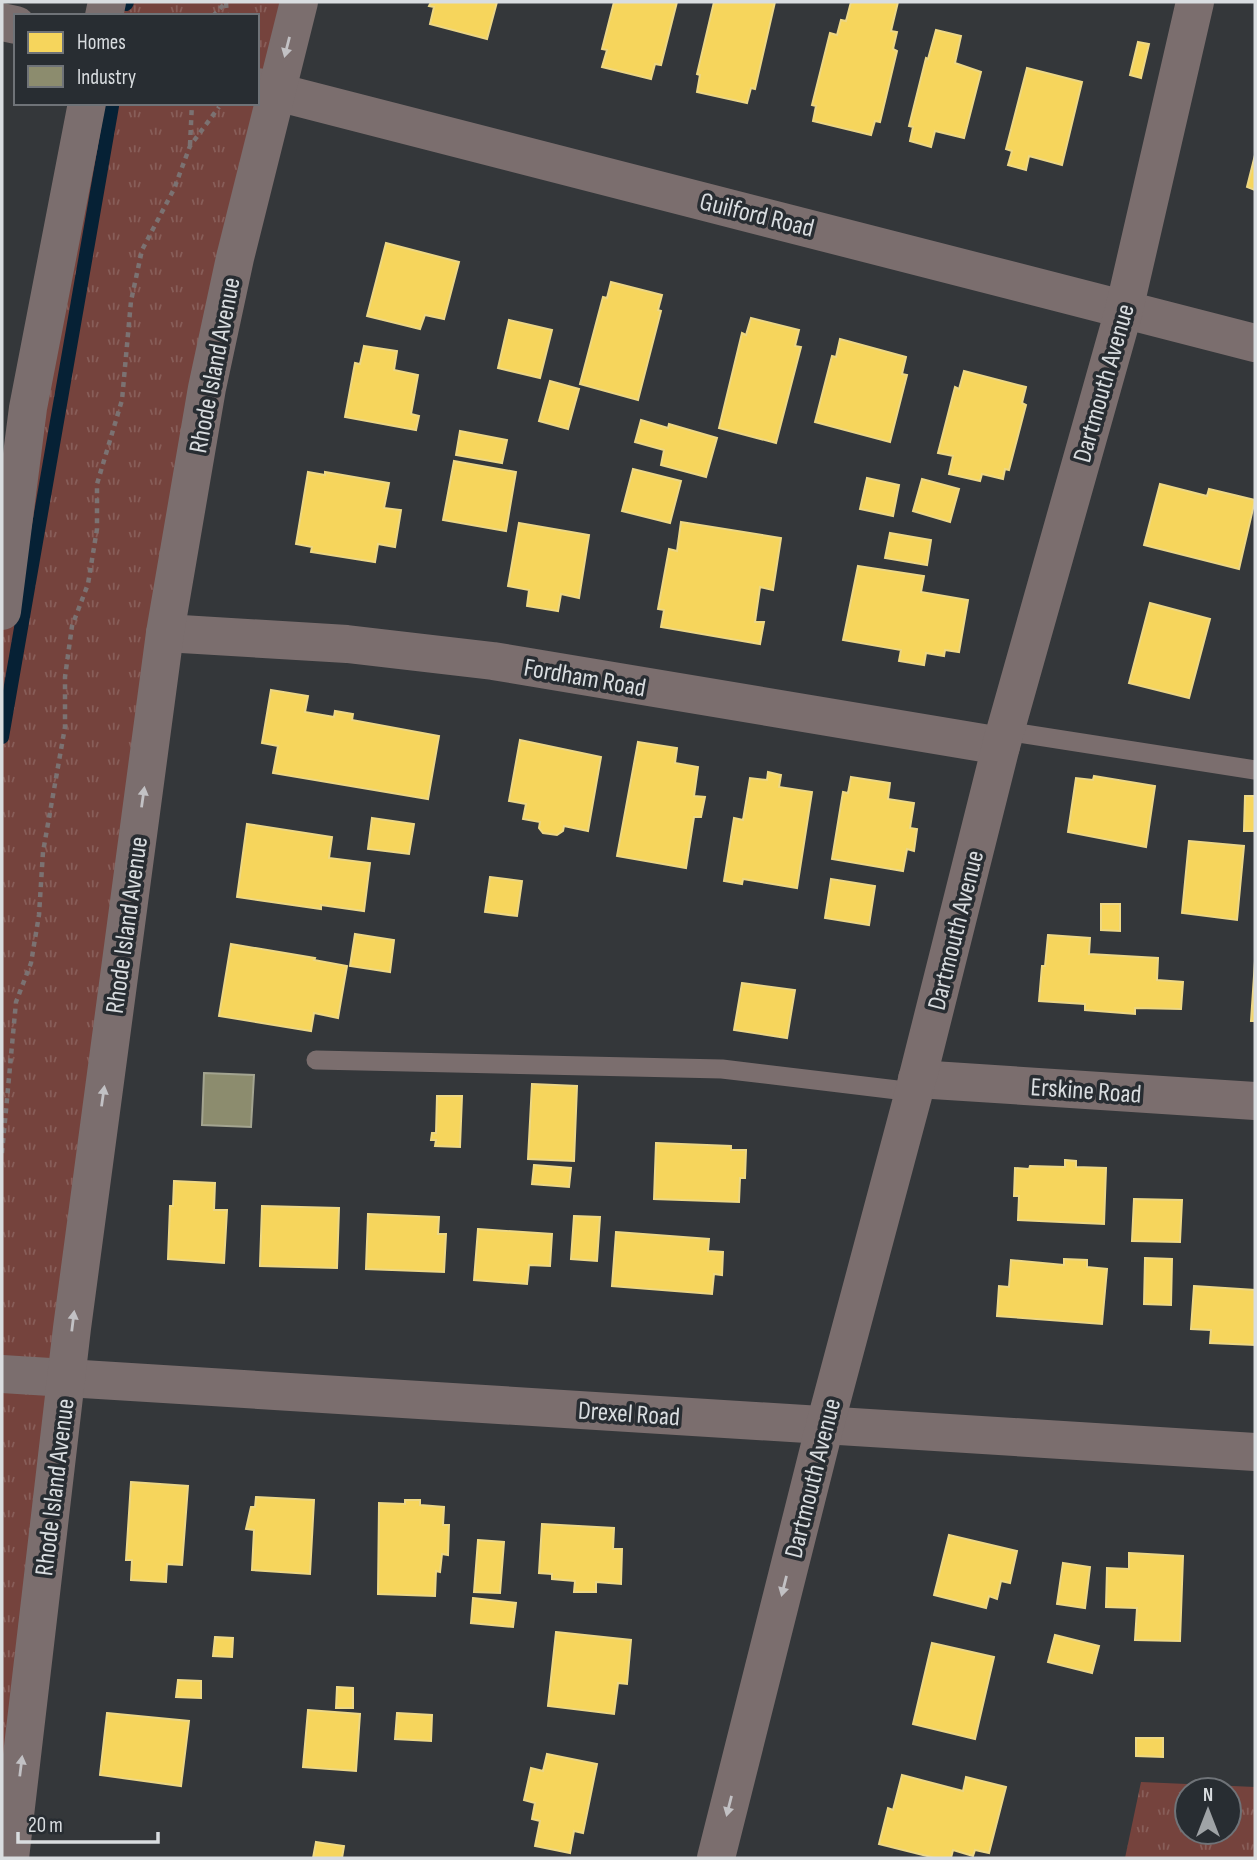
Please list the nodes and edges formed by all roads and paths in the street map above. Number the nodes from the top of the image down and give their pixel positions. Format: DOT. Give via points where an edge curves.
graph roads {
  1 [pos="299,2"];
  2 [pos="1195,2"];
  3 [pos="267,89"];
  4 [pos="87,105"];
  5 [pos="192,105"];
  6 [pos="219,105"];
  7 [pos="190,146"];
  8 [pos="1124,310"];
  9 [pos="1255,344"];
  10 [pos="2,611"];
  11 [pos="165,633"];
  12 [pos="1003,739"];
  13 [pos="1255,770"];
  14 [pos="316,1060"];
  15 [pos="916,1085"];
  16 [pos="1255,1101"];
  17 [pos="2,1153"];
  18 [pos="2,1374"];
  19 [pos="67,1377"];
  20 [pos="825,1425"];
  21 [pos="1255,1452"];
  22 [pos="10,1858"];
  23 [pos="716,1858"];
  1 -- 3 [label="street, Rhode Island Avenue, one-way"];
  2 -- 8 [label="street, Dartmouth Avenue"];
  3 -- 8 [label="street, Guilford Road"];
  3 -- 11 [label="street, Rhode Island Avenue"];
  4 -- 10 [label="street" via="28,408"];
  5 -- 7 [label="path"];
  6 -- 7 [label="path"];
  7 -- 17 [label="path" via="142,250 131,301 122,400 97,484 97,529 88,584 72,626 65,727 43,852 32,963 16,1002"];
  8 -- 9 [label="street, Guilford Road"];
  8 -- 12 [label="street, Dartmouth Avenue"];
  11 -- 12 [label="street, Fordham Road" via="347,643"];
  19 -- 11 [label="street, Rhode Island Avenue, one-way"];
  12 -- 13 [label="lane"];
  12 -- 15 [label="street, Dartmouth Avenue"];
  14 -- 15 [label="lane" via="722,1069"];
  15 -- 16 [label="street, Erskine Road"];
  15 -- 20 [label="street, Dartmouth Avenue"];
  18 -- 19 [label="street, Drexel Road"];
  19 -- 20 [label="street, Drexel Road"];
  22 -- 19 [label="street, Rhode Island Avenue, one-way"];
  20 -- 21 [label="street, Drexel Road"];
  20 -- 23 [label="street, Dartmouth Avenue, one-way"];
}
